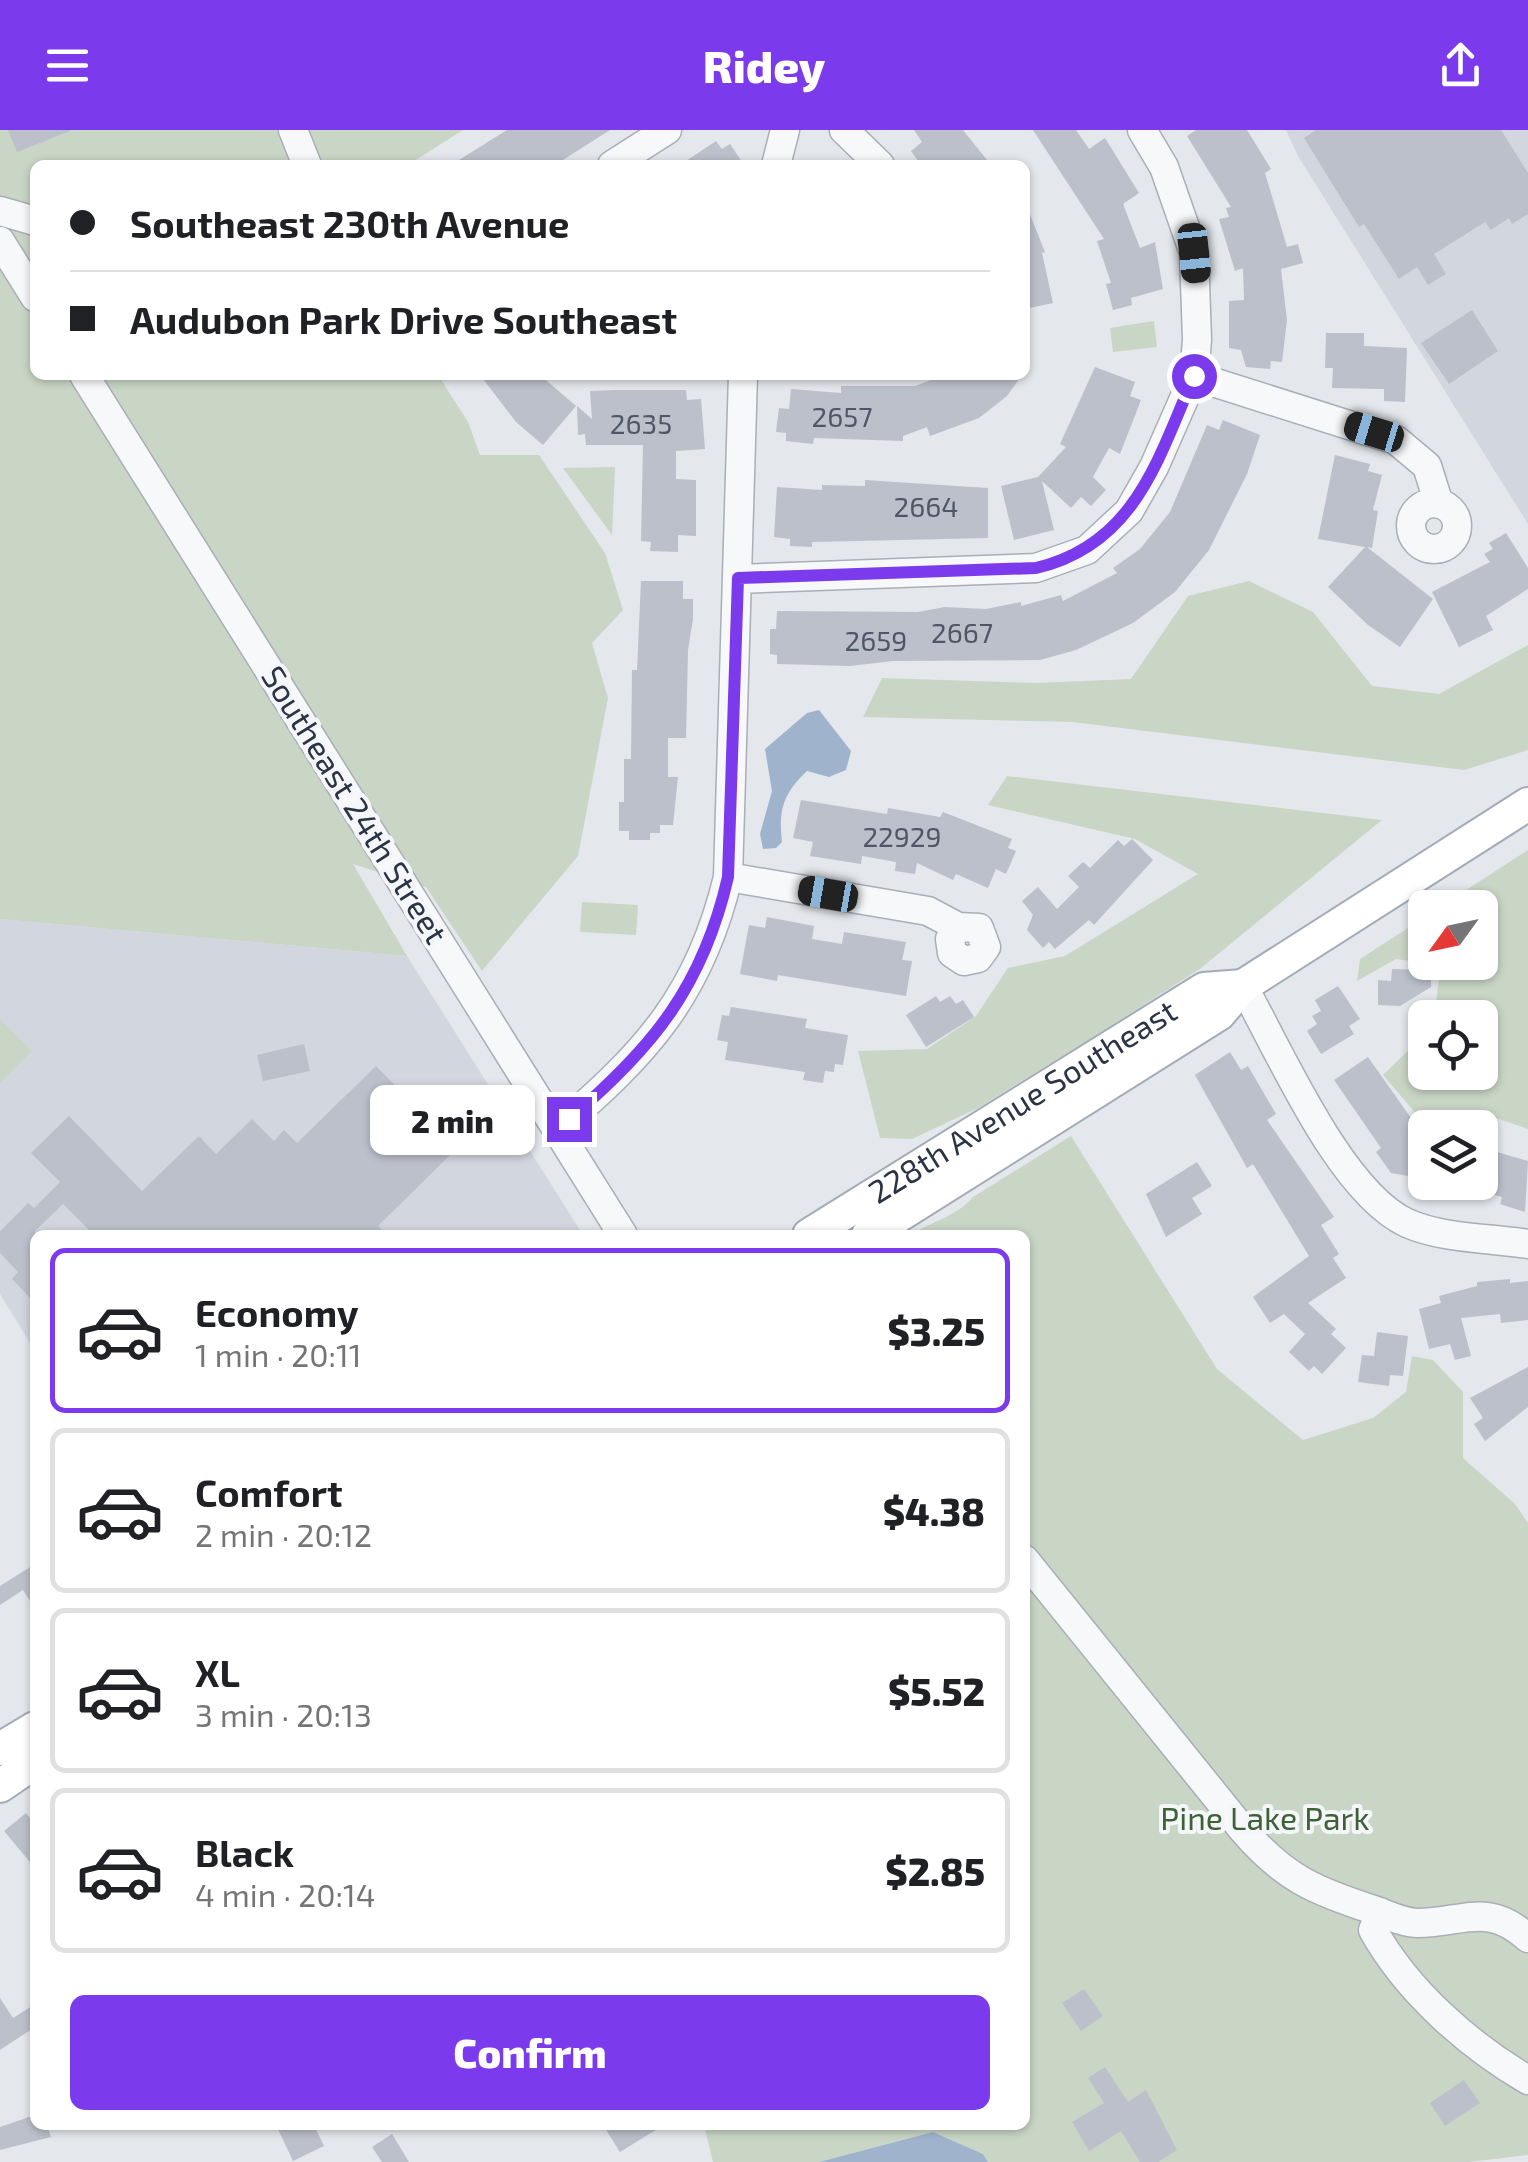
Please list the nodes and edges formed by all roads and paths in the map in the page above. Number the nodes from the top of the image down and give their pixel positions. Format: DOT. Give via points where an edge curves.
graph roads {
  1 [pos="293,130"];
  2 [pos="667,130"];
  3 [pos="785,130"];
  4 [pos="844,130"];
  5 [pos="1142,130"];
  6 [pos="305,160"];
  7 [pos="620,160"];
  8 [pos="777,160"];
  9 [pos="875,160"];
  10 [pos="0,211"];
  11 [pos="30,220"];
  12 [pos="0,241"];
  13 [pos="30,289"];
  14 [pos="1194,376"];
  15 [pos="87,380"];
  16 [pos="743,380"];
  17 [pos="1440,504"];
  18 [pos="738,578"];
  19 [pos="1528,804"];
  20 [pos="728,877"];
  21 [pos="958,927"];
  22 [pos="1243,986"];
  23 [pos="1052,1102"];
  24 [pos="557,1129"];
  25 [pos="620,1230"];
  26 [pos="818,1230"];
  27 [pos="875,1230"];
  28 [pos="1528,1244"];
  29 [pos="1030,1566"];
  30 [pos="30,1731"];
  31 [pos="0,1749"];
  32 [pos="30,1765"];
  33 [pos="0,1786"];
  34 [pos="1380,1912"];
  35 [pos="1528,1938"];
  36 [pos="1528,2080"];
  1 -- 6 [label="street"];
  2 -- 7 [label="street"];
  3 -- 8 [label="street"];
  4 -- 9 [label="street"];
  5 -- 14 [label="street" via="1164,167 1194,253"];
  10 -- 11 [label="street"];
  12 -- 13 [label="street"];
  14 -- 17 [label="street" via="1396,440 1427,466"];
  14 -- 18 [label="street" via="1128,512 1087,550 1059,563"];
  15 -- 24 [label="street, Southeast 24th Street"];
  16 -- 18 [label="street"];
  18 -- 20 [label="street"];
  19 -- 22 [label="main road, 228th Avenue Southeast"];
  20 -- 21 [label="street" via="928,911"];
  20 -- 24 [label="street" via="704,957 663,1027 636,1060"];
  22 -- 23 [label="main road, 228th Avenue Southeast" via="1204,989"];
  22 -- 28 [label="street" via="1344,1165 1372,1198 1427,1230"];
  23 -- 26 [label="main road, 228th Avenue Southeast"];
  23 -- 27 [label="main road, 228th Avenue Southeast"];
  24 -- 25 [label="street, Southeast 24th Street"];
  29 -- 34 [label="street" via="1270,1861 1295,1880"];
  30 -- 31 [label="main road"];
  32 -- 33 [label="main road"];
  34 -- 35 [label="street" via="1415,1923 1480,1914 1510,1921"];
  34 -- 36 [label="street" via="1373,1930 1390,1960 1493,2060"];
}
